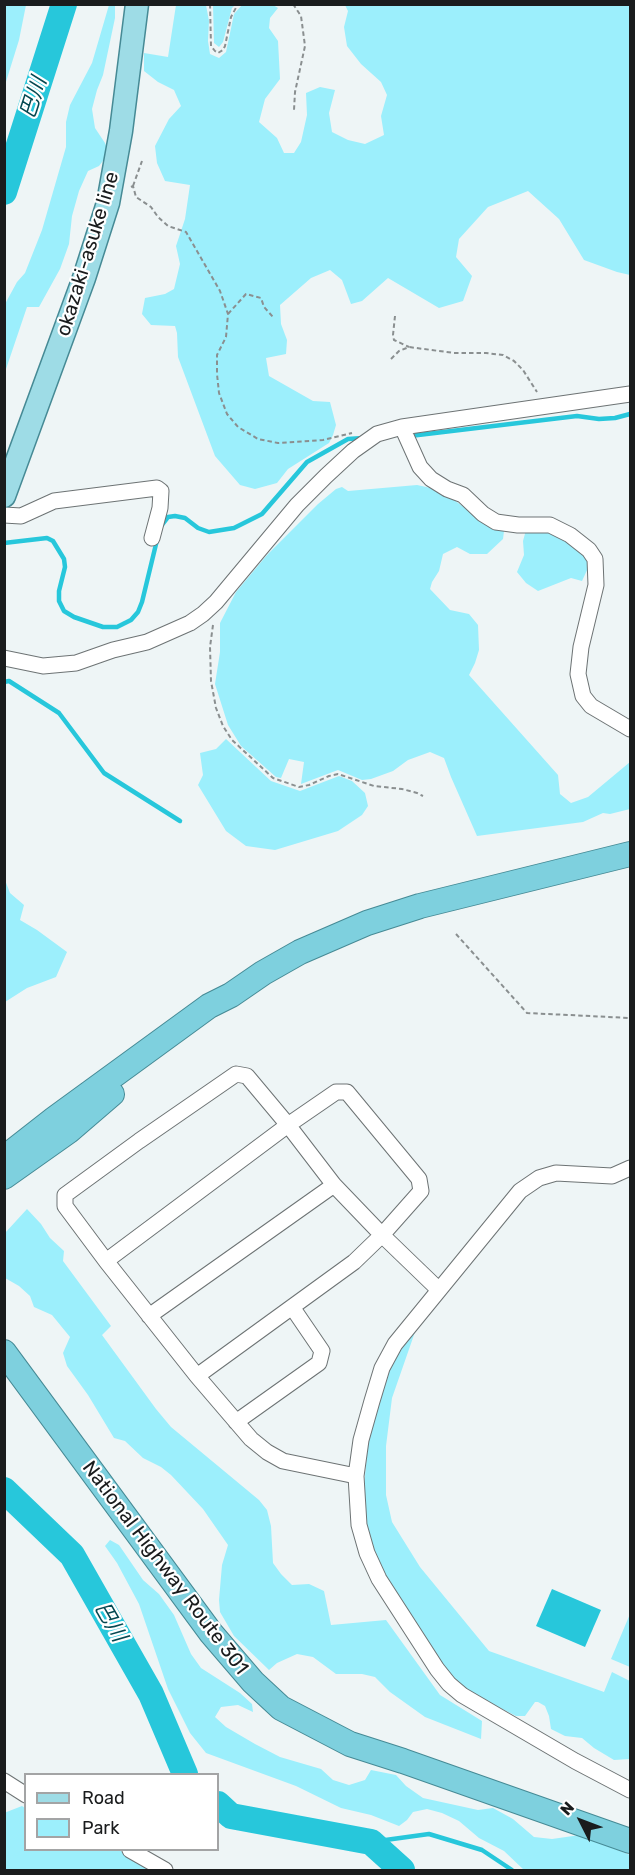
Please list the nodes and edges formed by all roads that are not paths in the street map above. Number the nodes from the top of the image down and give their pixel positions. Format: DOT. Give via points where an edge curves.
graph roads {
  1 [pos="137,4"];
  2 [pos="630,394"];
  3 [pos="402,427"];
  4 [pos="4,496"];
  5 [pos="4,515"];
  6 [pos="152,538"];
  7 [pos="4,658"];
  8 [pos="630,729"];
  9 [pos="630,854"];
  10 [pos="231,995"];
  11 [pos="288,1125"];
  12 [pos="4,1158"];
  13 [pos="630,1168"];
  14 [pos="4,1178"];
  15 [pos="334,1185"];
  16 [pos="382,1235"];
  17 [pos="106,1261"];
  18 [pos="439,1290"];
  19 [pos="292,1307"];
  20 [pos="149,1316"];
  21 [pos="4,1352"];
  22 [pos="197,1376"];
  23 [pos="236,1422"];
  24 [pos="356,1476"];
  25 [pos="4,1780"];
  26 [pos="630,1790"];
  27 [pos="24,1795"];
  28 [pos="630,1840"];
  29 [pos="132,1851"];
  30 [pos="165,1870"];
  1 -- 4 [label="main road, okazaki-asuke line" via="121,131 123,185 108,203"];
  2 -- 3 [label="street"];
  3 -- 7 [label="street" via="375,435 346,457 297,505 203,614 147,642 76,663 43,666"];
  3 -- 8 [label="street" via="420,467 431,479 463,495 495,522 550,525 589,550 595,560 596,585 581,647 578,674 583,696 591,706"];
  5 -- 6 [label="street" via="21,516 54,501 157,488 161,491 160,508"];
  9 -- 10 [label="highway" via="367,923 282,962"];
  10 -- 12 [label="highway" via="199,1013"];
  10 -- 14 [label="highway" via="69,1131"];
  11 -- 15 [label="street"];
  11 -- 16 [label="street" via="336,1092 347,1092 419,1179 421,1191"];
  11 -- 17 [label="street"];
  11 -- 17 [label="street" via="247,1076 236,1074 65,1195 65,1206"];
  13 -- 18 [label="street" via="612,1176 556,1173 539,1178 520,1191"];
  15 -- 16 [label="street"];
  15 -- 20 [label="street"];
  16 -- 18 [label="street"];
  16 -- 19 [label="street" via="354,1262"];
  17 -- 20 [label="street"];
  18 -- 24 [label="street" via="395,1344 382,1368 361,1440"];
  19 -- 22 [label="street"];
  19 -- 23 [label="street" via="322,1351 318,1363"];
  20 -- 22 [label="street"];
  21 -- 28 [label="highway, National Highway Route 301" via="212,1633 253,1682 281,1708 350,1744"];
  22 -- 23 [label="street"];
  23 -- 24 [label="street" via="259,1445 283,1461"];
  24 -- 26 [label="street" via="359,1525 367,1553 379,1579 449,1684"];
  25 -- 27 [label="street"];
  29 -- 30 [label="street"];
}
